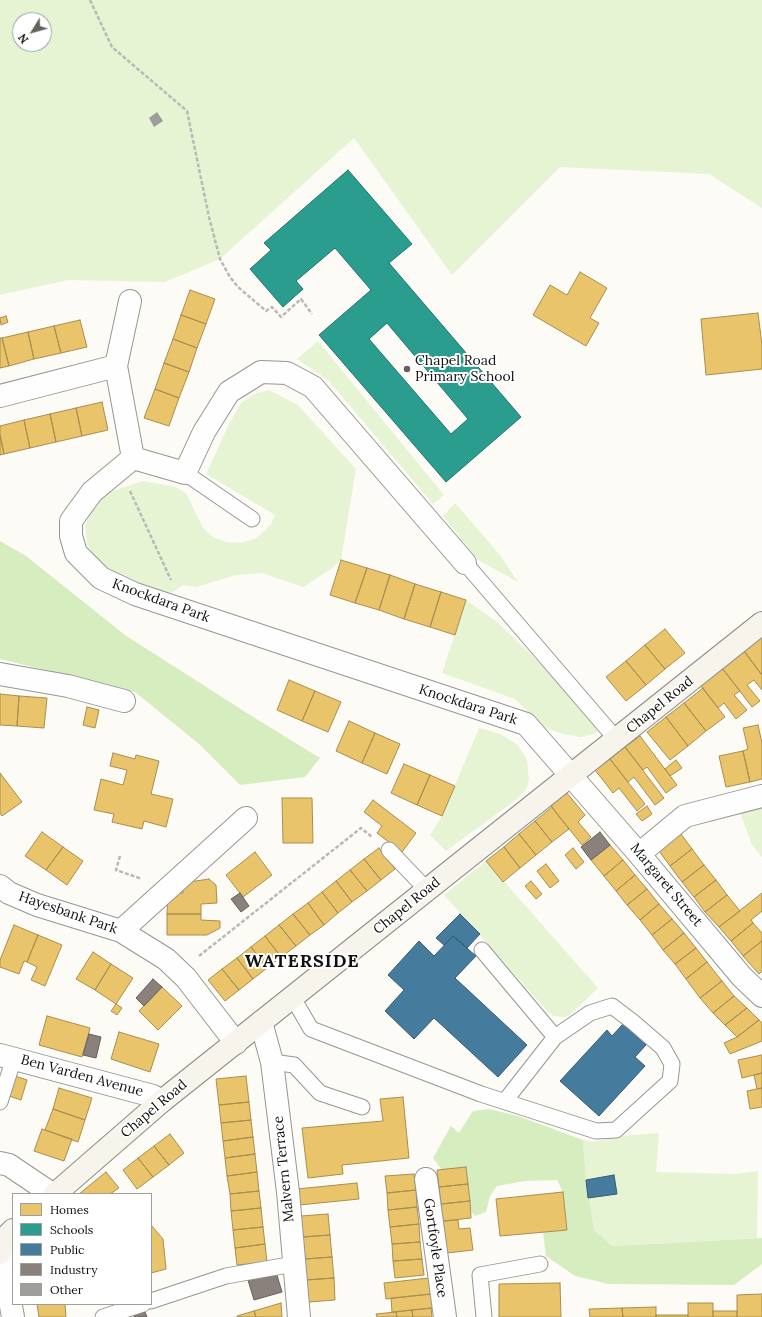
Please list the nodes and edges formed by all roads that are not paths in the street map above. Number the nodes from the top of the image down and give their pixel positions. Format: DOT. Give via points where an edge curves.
graph roads {
  1 [pos="130,301"];
  2 [pos="116,366"];
  3 [pos="0,396"];
  4 [pos="126,464"];
  5 [pos="185,473"];
  6 [pos="252,519"];
  7 [pos="465,563"];
  8 [pos="762,623"];
  9 [pos="0,674"];
  10 [pos="124,701"];
  11 [pos="617,740"];
  12 [pos="570,774"];
  13 [pos="762,796"];
  14 [pos="246,818"];
  15 [pos="389,850"];
  16 [pos="639,854"];
  17 [pos="0,886"];
  18 [pos="427,890"];
  19 [pos="121,931"];
  20 [pos="482,950"];
  21 [pos="762,996"];
  22 [pos="293,998"];
  23 [pos="261,1022"];
  24 [pos="555,1037"];
  25 [pos="236,1043"];
  26 [pos="7,1056"];
  27 [pos="272,1062"];
  28 [pos="162,1101"];
  29 [pos="506,1101"];
  30 [pos="0,1102"];
  31 [pos="362,1107"];
  32 [pos="0,1163"];
  33 [pos="426,1179"];
  34 [pos="51,1193"];
  35 [pos="56,1193"];
  36 [pos="12,1231"];
  37 [pos="1,1253"];
  38 [pos="294,1264"];
  39 [pos="540,1264"];
  40 [pos="152,1301"];
  41 [pos="140,1305"];
  42 [pos="13,1317"];
  43 [pos="103,1317"];
  44 [pos="298,1317"];
  45 [pos="445,1317"];
  46 [pos="484,1317"];
  1 -- 2 [label="street"];
  2 -- 3 [label="street"];
  2 -- 4 [label="street"];
  4 -- 5 [label="street"];
  4 -- 12 [label="street, Knockdara Park" via="92,492 71,521 71,536 76,553 100,578 135,594 526,724"];
  5 -- 6 [label="lane"];
  5 -- 7 [label="street" via="204,432 229,392 261,372 287,373 313,387"];
  7 -- 11 [label="lane"];
  8 -- 11 [label="main road, Chapel Road"];
  9 -- 10 [label="street" via="68,686"];
  11 -- 12 [label="main road, Chapel Road"];
  12 -- 16 [label="street, Margaret Street"];
  12 -- 18 [label="main road, Chapel Road"];
  13 -- 16 [label="street" via="685,816"];
  14 -- 19 [label="street"];
  15 -- 18 [label="lane"];
  16 -- 21 [label="street, Margaret Street" via="742,977"];
  17 -- 19 [label="street, Hayesbank Park" via="9,893 37,905"];
  18 -- 22 [label="main road, Chapel Road"];
  19 -- 25 [label="street, Hayesbank Park" via="166,958 186,978"];
  20 -- 24 [label="lane"];
  22 -- 23 [label="main road, Chapel Road"];
  22 -- 29 [label="lane" via="311,1029 481,1094"];
  23 -- 25 [label="main road, Chapel Road"];
  23 -- 27 [label="street, Malvern Terrace"];
  24 -- 29 [label="lane"];
  24 -- 29 [label="lane" via="590,1014 612,1006 663,1048 672,1064 670,1082 616,1130 596,1131"];
  25 -- 28 [label="main road, Chapel Road"];
  26 -- 28 [label="street, Ben Varden Avenue" via="153,1096"];
  26 -- 30 [label="lane"];
  27 -- 31 [label="lane" via="294,1065 320,1093"];
  27 -- 38 [label="street, Malvern Terrace"];
  28 -- 35 [label="main road, Chapel Road"];
  32 -- 34 [label="street" via="9,1165"];
  33 -- 45 [label="street, Gortfoyle Place"];
  36 -- 37 [label="main road" via="4,1239"];
  37 -- 42 [label="street"];
  38 -- 40 [label="lane" via="226,1276"];
  38 -- 44 [label="street, Malvern Terrace"];
  39 -- 46 [label="lane" via="480,1275"];
  41 -- 43 [label="lane"];
}
